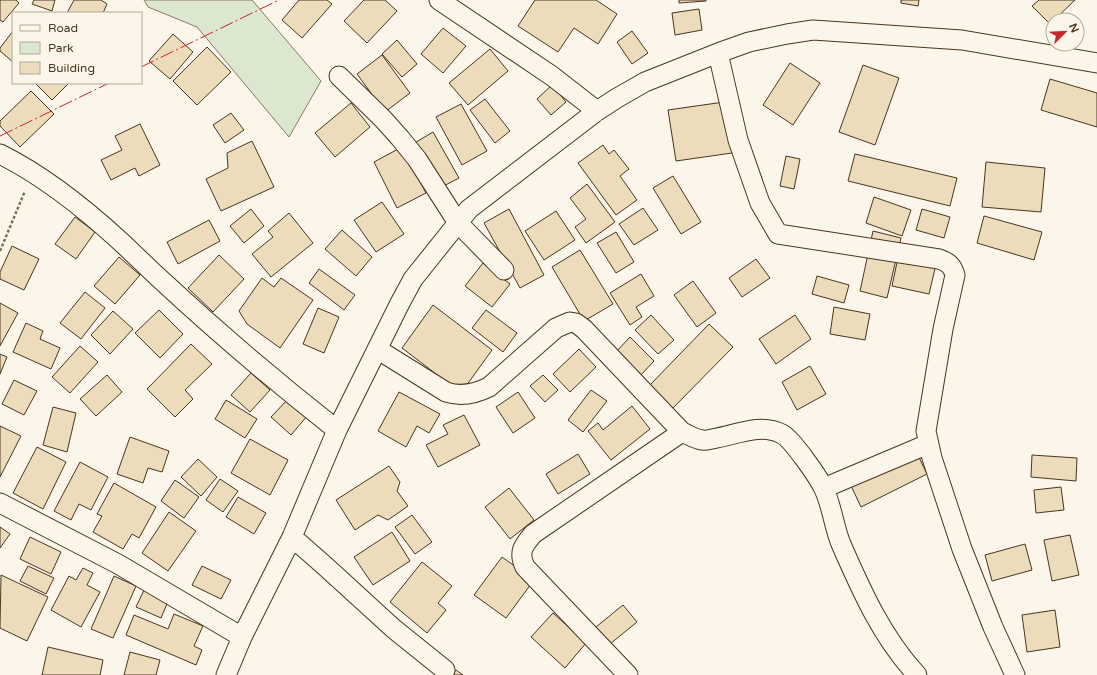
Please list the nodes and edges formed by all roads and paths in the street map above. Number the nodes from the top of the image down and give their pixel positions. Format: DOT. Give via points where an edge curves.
graph roads {
  1 [pos="439,0"];
  2 [pos="718,53"];
  3 [pos="1097,63"];
  4 [pos="339,76"];
  5 [pos="597,111"];
  6 [pos="0,154"];
  7 [pos="32,171"];
  8 [pos="458,223"];
  9 [pos="0,251"];
  10 [pos="504,270"];
  11 [pos="377,349"];
  12 [pos="337,430"];
  13 [pos="682,432"];
  14 [pos="928,444"];
  15 [pos="824,488"];
  16 [pos="0,503"];
  17 [pos="292,537"];
  18 [pos="242,637"];
  19 [pos="445,670"];
  20 [pos="226,675"];
  21 [pos="628,675"];
  22 [pos="917,675"];
  23 [pos="1015,675"];
  1 -- 5 [label="street" via="552,76"];
  2 -- 3 [label="street" via="749,42 813,30 962,40"];
  2 -- 5 [label="street" via="646,82"];
  2 -- 14 [label="street" via="738,140 760,203 778,234 939,258 952,266 955,275 927,418"];
  4 -- 8 [label="street" via="383,119 417,159"];
  5 -- 8 [label="street" via="469,209"];
  6 -- 7 [label="street"];
  7 -- 9 [label="path"];
  7 -- 12 [label="street" via="82,208 208,322"];
  8 -- 10 [label="street"];
  8 -- 11 [label="street" via="413,280"];
  11 -- 12 [label="street"];
  11 -- 13 [label="street" via="446,392 459,395 489,387 556,328 570,322 576,323"];
  12 -- 17 [label="street"];
  13 -- 15 [label="street" via="704,440 760,429 782,434 794,444"];
  13 -- 21 [label="street" via="533,534 521,552 525,567"];
  14 -- 15 [label="street"];
  14 -- 23 [label="street" via="962,549"];
  15 -- 22 [label="street" via="840,542 869,604 887,638"];
  16 -- 18 [label="street" via="118,564"];
  17 -- 18 [label="street"];
  17 -- 19 [label="street" via="394,629"];
  18 -- 20 [label="street"];
}
